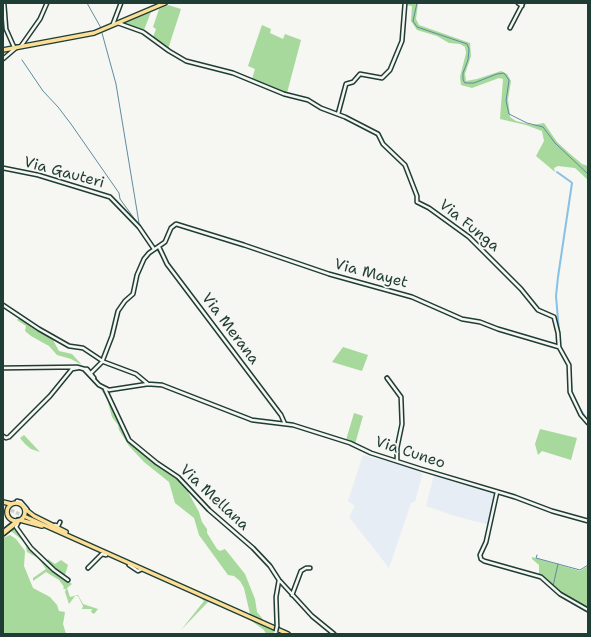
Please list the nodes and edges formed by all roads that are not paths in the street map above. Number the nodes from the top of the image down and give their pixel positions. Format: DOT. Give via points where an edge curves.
graph roads {
  1 [pos="4,3"];
  2 [pos="47,3"];
  3 [pos="121,3"];
  4 [pos="165,3"];
  5 [pos="405,3"];
  6 [pos="518,3"];
  7 [pos="523,5"];
  8 [pos="116,24"];
  9 [pos="510,28"];
  10 [pos="17,46"];
  11 [pos="3,50"];
  12 [pos="3,59"];
  13 [pos="338,114"];
  14 [pos="3,168"];
  15 [pos="159,247"];
  16 [pos="154,249"];
  17 [pos="3,305"];
  18 [pos="559,347"];
  19 [pos="102,361"];
  20 [pos="63,367"];
  21 [pos="3,368"];
  22 [pos="82,368"];
  23 [pos="72,369"];
  24 [pos="92,373"];
  25 [pos="387,378"];
  26 [pos="95,380"];
  27 [pos="148,384"];
  28 [pos="104,388"];
  29 [pos="588,423"];
  30 [pos="285,424"];
  31 [pos="3,436"];
  32 [pos="397,461"];
  33 [pos="497,492"];
  34 [pos="3,502"];
  35 [pos="15,503"];
  36 [pos="4,508"];
  37 [pos="24,508"];
  38 [pos="7,513"];
  39 [pos="26,517"];
  40 [pos="10,518"];
  41 [pos="19,520"];
  42 [pos="588,521"];
  43 [pos="60,522"];
  44 [pos="5,531"];
  45 [pos="81,541"];
  46 [pos="88,568"];
  47 [pos="142,568"];
  48 [pos="310,568"];
  49 [pos="68,580"];
  50 [pos="280,580"];
  51 [pos="292,594"];
  52 [pos="588,610"];
  53 [pos="276,633"];
  54 [pos="288,634"];
  55 [pos="334,634"];
  1 -- 10 [label="street" via="6,29"];
  2 -- 10 [label="street" via="40,19"];
  3 -- 8 [label="street"];
  4 -- 8 [label="main road"];
  5 -- 13 [label="street" via="402,41 390,70 382,78 360,74 353,82 346,84"];
  6 -- 7 [label="street"];
  7 -- 9 [label="street"];
  8 -- 10 [label="main road" via="87,35"];
  8 -- 13 [label="street, Via Funga" via="143,32 186,61 233,73 284,94 308,100"];
  10 -- 11 [label="main road"];
  10 -- 12 [label="street"];
  13 -- 18 [label="street, Via Funga" via="378,134 383,144 405,165 417,202 469,237 522,288 538,310 554,317"];
  14 -- 16 [label="street, Via Gauteri" via="38,175 110,196 139,227"];
  15 -- 16 [label="street"];
  15 -- 18 [label="street, Via Mayet" via="176,224 329,274 412,296 462,318"];
  15 -- 30 [label="street, Via Merana" via="167,264 281,415"];
  16 -- 19 [label="street" via="142,262 133,294 118,311"];
  17 -- 19 [label="street" via="39,329 71,347 86,350"];
  18 -- 29 [label="street, Via Funga" via="569,365 571,395"];
  19 -- 24 [label="street"];
  19 -- 27 [label="street" via="136,374"];
  20 -- 21 [label="street"];
  20 -- 22 [label="street"];
  20 -- 23 [label="street"];
  22 -- 23 [label="street"];
  22 -- 24 [label="street"];
  22 -- 26 [label="street, Via Mellana"];
  23 -- 31 [label="street" via="50,396 8,438"];
  24 -- 26 [label="street"];
  25 -- 32 [label="street" via="401,396 402,424"];
  26 -- 28 [label="street, Via Mellana"];
  27 -- 28 [label="street" via="115,390"];
  27 -- 30 [label="street, Via Cuneo" via="162,385 260,422"];
  28 -- 50 [label="street, Via Mellana" via="114,404 129,440 181,479 217,518 260,554"];
  30 -- 32 [label="street, Via Cuneo" via="350,443"];
  32 -- 33 [label="street, Via Cuneo"];
  33 -- 42 [label="street, Via Cuneo"];
  33 -- 52 [label="street" via="481,558 541,577 560,594"];
  34 -- 35 [label="main road"];
  35 -- 37 [label="main road"];
  35 -- 38 [label="main road" via="8,508"];
  35 -- 43 [label="street" via="21,502 30,513 56,526"];
  36 -- 38 [label="main road"];
  37 -- 41 [label="main road" via="25,515"];
  37 -- 45 [label="main road"];
  38 -- 40 [label="main road"];
  39 -- 45 [label="main road"];
  40 -- 41 [label="main road"];
  40 -- 44 [label="highway"];
  41 -- 44 [label="highway"];
  41 -- 45 [label="main road"];
  41 -- 49 [label="street" via="16,527 31,548"];
  45 -- 47 [label="main road"];
  46 -- 47 [label="street" via="103,553 138,571"];
  47 -- 54 [label="main road"];
  48 -- 51 [label="street" via="301,571"];
  50 -- 51 [label="street, Via Mellana"];
  50 -- 53 [label="street, bridge" via="276,597"];
  51 -- 55 [label="street, Via Mellana" via="320,624"];
}
